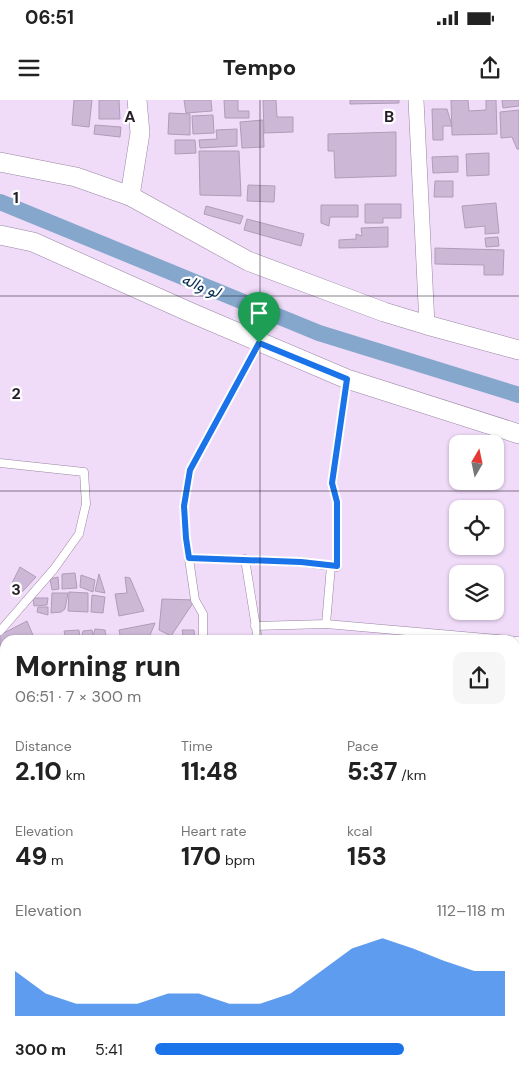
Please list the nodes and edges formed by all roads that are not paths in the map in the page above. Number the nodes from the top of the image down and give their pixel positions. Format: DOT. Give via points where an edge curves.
graph roads {
  1 [pos="138,100"];
  2 [pos="416,100"];
  3 [pos="0,162"];
  4 [pos="130,196"];
  5 [pos="0,235"];
  6 [pos="427,325"];
  7 [pos="259,343"];
  8 [pos="519,350"];
  9 [pos="347,379"];
  10 [pos="519,434"];
  11 [pos="0,463"];
  12 [pos="189,558"];
  13 [pos="245,559"];
  14 [pos="331,566"];
  15 [pos="326,624"];
  16 [pos="256,626"];
  17 [pos="395,630"];
  18 [pos="0,631"];
  19 [pos="204,635"];
  20 [pos="257,635"];
  21 [pos="394,635"];
  22 [pos="452,635"];
  1 -- 4 [label="street" via="140,133"];
  2 -- 6 [label="street"];
  3 -- 4 [label="street" via="76,176"];
  4 -- 6 [label="street" via="248,261"];
  5 -- 7 [label="street" via="34,242"];
  6 -- 8 [label="street"];
  7 -- 9 [label="street"];
  7 -- 12 [label="lane" via="190,470 184,506"];
  9 -- 10 [label="street"];
  9 -- 14 [label="lane" via="332,483 337,502 337,566"];
  11 -- 18 [label="lane" via="84,472 86,504 79,534 54,569"];
  12 -- 13 [label="lane"];
  12 -- 19 [label="lane" via="195,600 203,614"];
  13 -- 14 [label="lane"];
  13 -- 16 [label="lane"];
  14 -- 15 [label="lane"];
  15 -- 16 [label="lane"];
  15 -- 17 [label="lane"];
  16 -- 20 [label="lane"];
  17 -- 21 [label="lane"];
  17 -- 22 [label="lane"];
}
